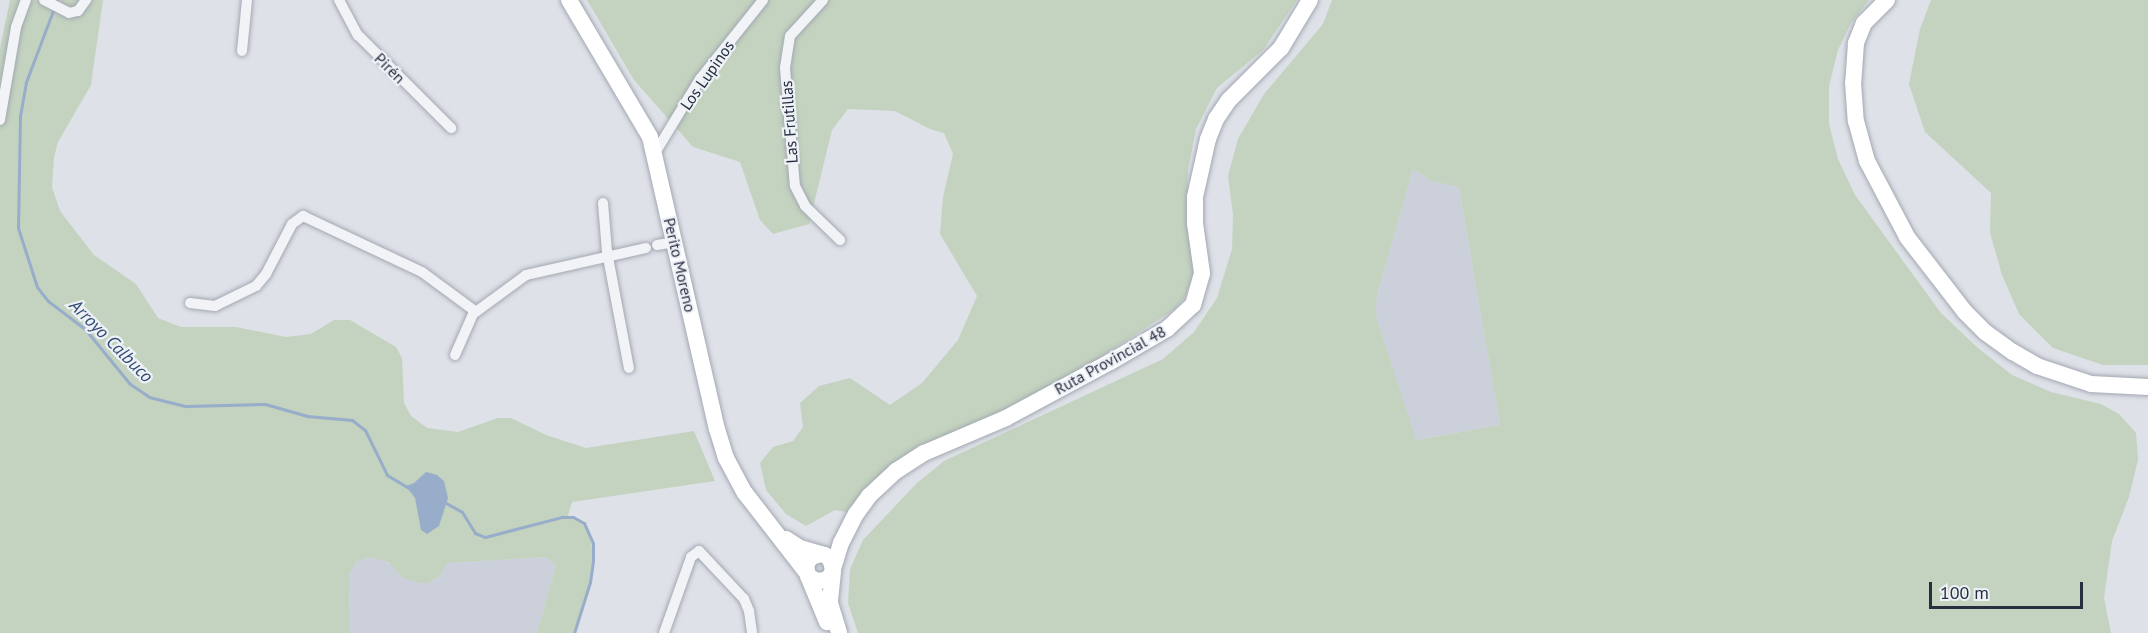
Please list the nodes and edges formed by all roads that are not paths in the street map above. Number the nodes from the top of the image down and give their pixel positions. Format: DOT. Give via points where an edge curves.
graph roads {
  1 [pos="26,0"];
  2 [pos="86,0"];
  3 [pos="247,0"];
  4 [pos="339,0"];
  5 [pos="568,0"];
  6 [pos="763,0"];
  7 [pos="823,0"];
  8 [pos="1310,0"];
  9 [pos="1887,0"];
  10 [pos="45,1"];
  11 [pos="242,51"];
  12 [pos="0,120"];
  13 [pos="452,128"];
  14 [pos="655,153"];
  15 [pos="603,203"];
  16 [pos="840,240"];
  17 [pos="675,242"];
  18 [pos="608,256"];
  19 [pos="190,303"];
  20 [pos="476,312"];
  21 [pos="455,355"];
  22 [pos="629,368"];
  23 [pos="2148,387"];
  24 [pos="856,513"];
  25 [pos="812,563"];
  26 [pos="833,570"];
  27 [pos="664,633"];
  28 [pos="752,633"];
  29 [pos="831,633"];
  30 [pos="839,633"];
  1 -- 12 [label="street" via="16,27"];
  2 -- 10 [label="street" via="78,11 69,13"];
  3 -- 11 [label="street"];
  4 -- 13 [label="street, Pirén" via="358,35"];
  5 -- 14 [label="main road, Perito Moreno" via="645,126"];
  6 -- 14 [label="street, Los Lupinos" via="700,79"];
  7 -- 16 [label="street, Las Frutillas" via="790,36 785,68 797,194"];
  8 -- 24 [label="main road, Ruta Provincial 48" via="1281,48 1216,118 1195,197 1202,273 1193,305 1167,329 1110,362 1006,418 906,464 877,487"];
  9 -- 23 [label="main road" via="1864,23 1856,43 1856,121 1867,161 1907,237 1965,312 2013,352 2037,366 2091,384"];
  14 -- 17 [label="main road, Perito Moreno"];
  15 -- 18 [label="street"];
  17 -- 18 [label="street"];
  17 -- 25 [label="main road, Perito Moreno" via="722,449 740,484 779,534 800,548"];
  18 -- 20 [label="street" via="531,273"];
  18 -- 22 [label="street"];
  19 -- 20 [label="street" via="215,306 256,286 292,224 303,216 427,274"];
  20 -- 21 [label="street"];
  24 -- 25 [label="main road, Ruta Provincial 48"];
  24 -- 26 [label="main road, Ruta Provincial 48"];
  25 -- 26 [label="main road" via="830,559"];
  25 -- 26 [label="main road" via="817,581 823,581"];
  25 -- 29 [label="main road"];
  26 -- 30 [label="main road, Ruta Provincial 48" via="830,603"];
  27 -- 28 [label="street" via="691,557 699,551 744,599"];
}
